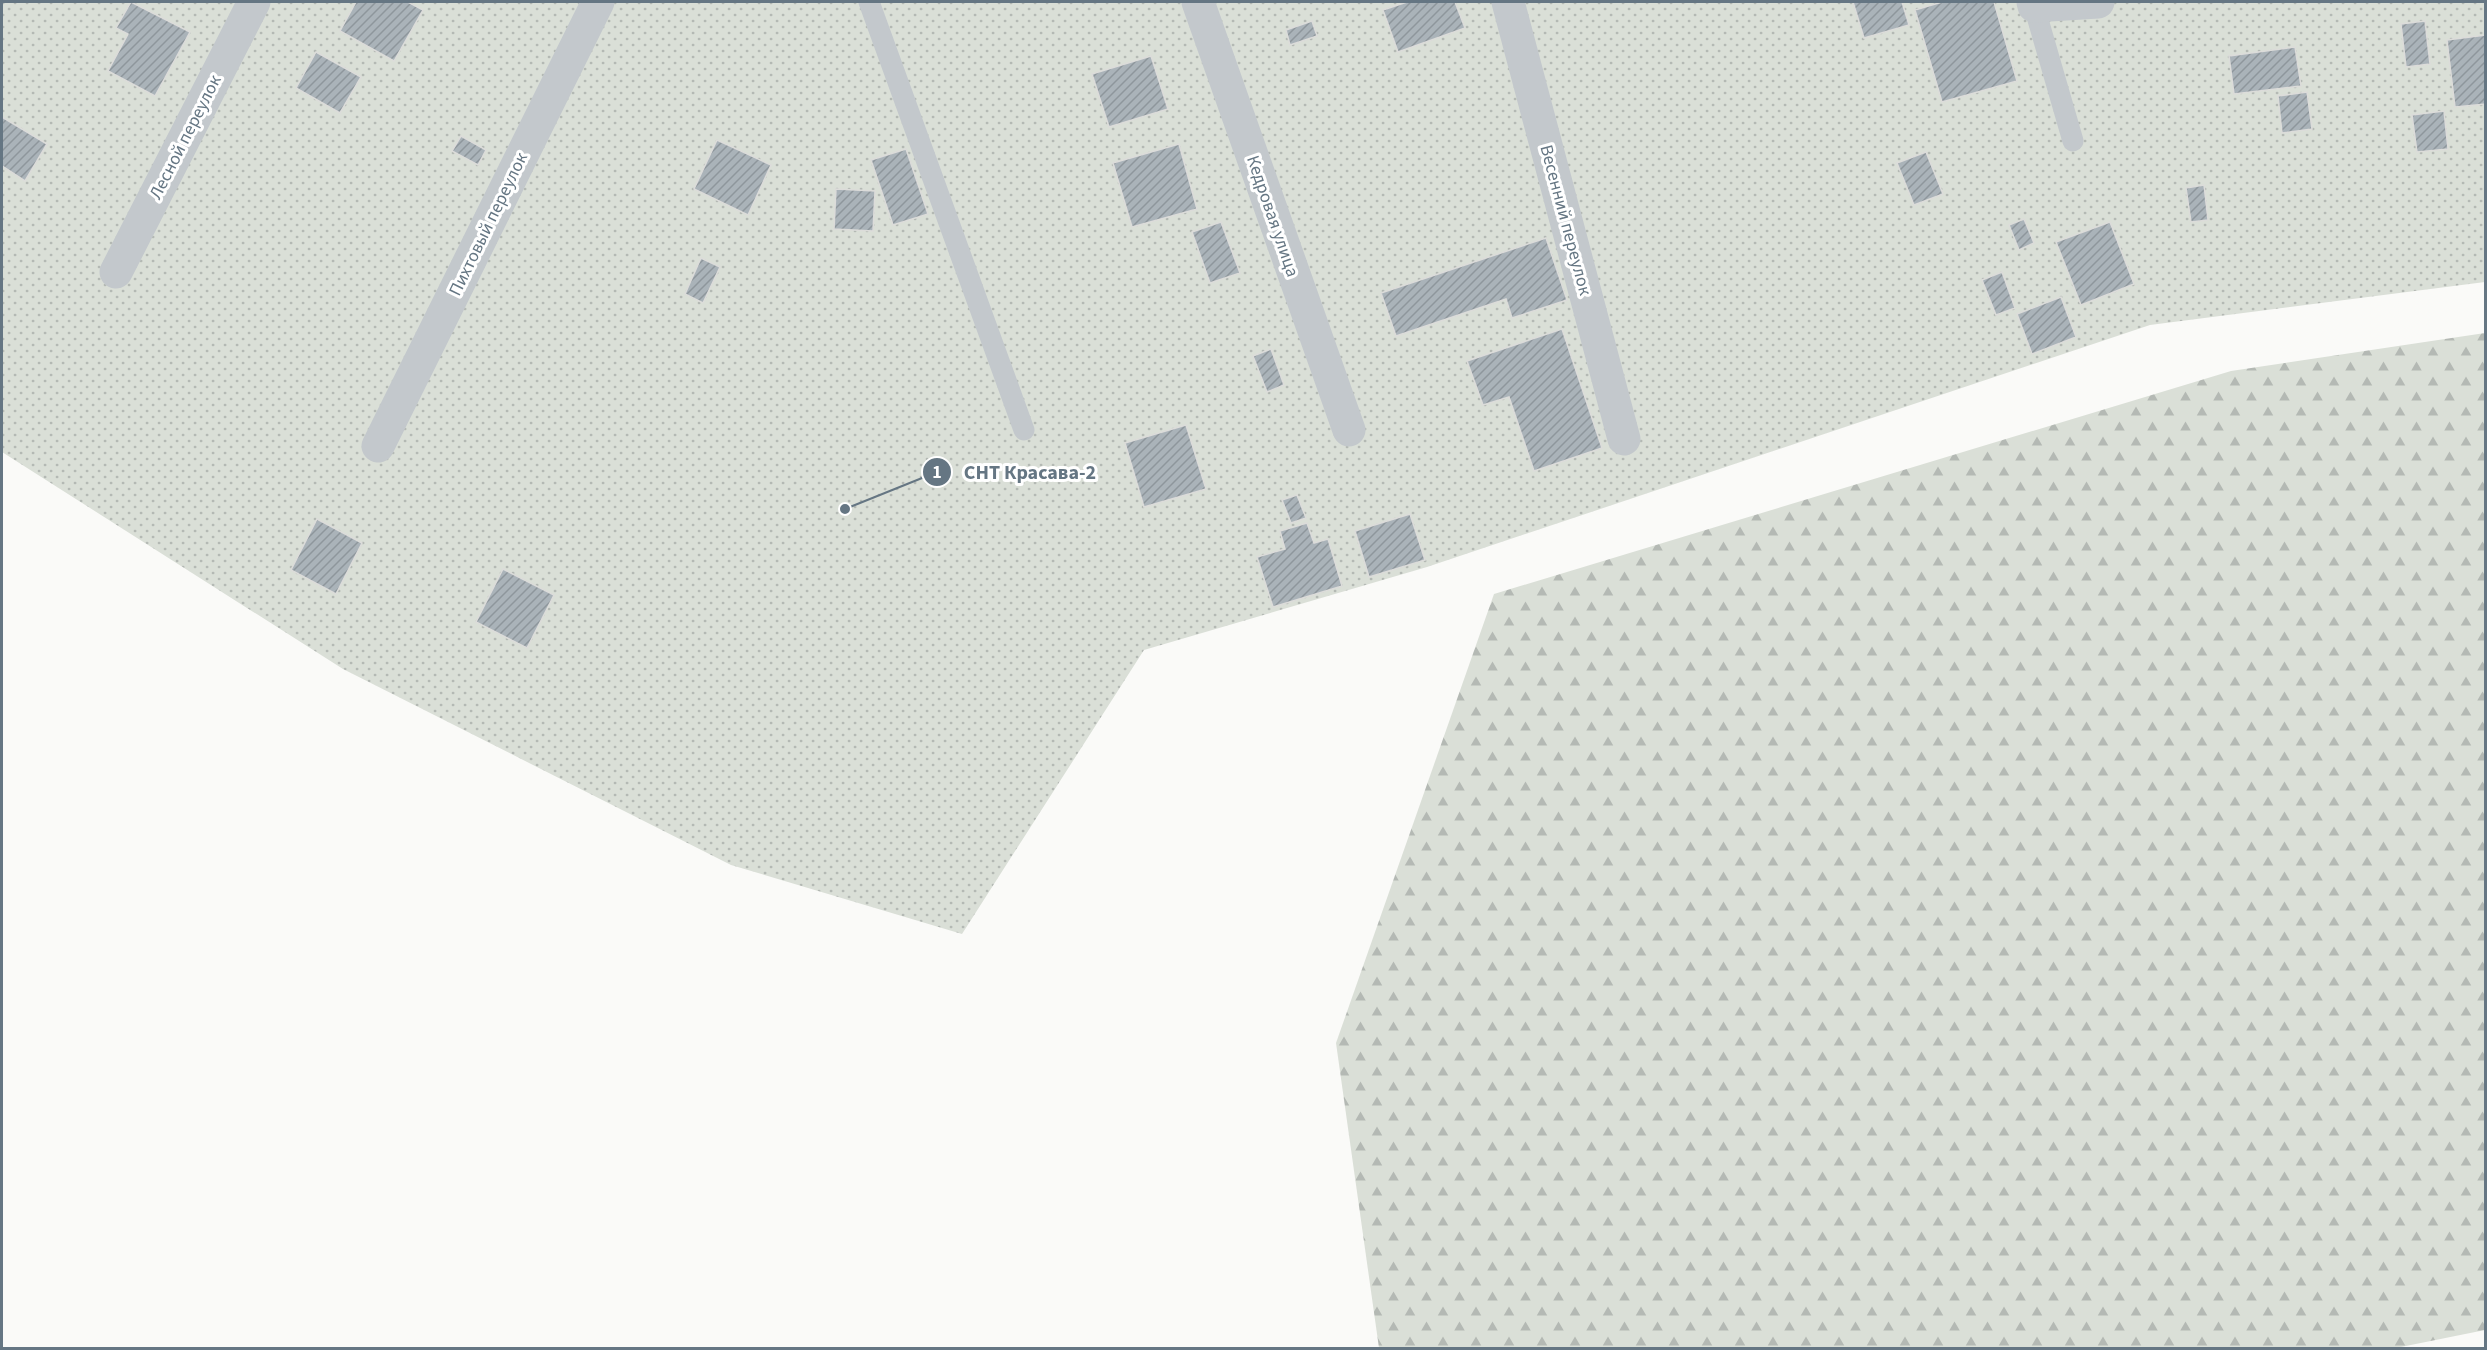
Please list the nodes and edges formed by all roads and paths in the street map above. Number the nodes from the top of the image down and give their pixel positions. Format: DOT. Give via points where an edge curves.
graph roads {
  1 [pos="254,2"];
  2 [pos="598,2"];
  3 [pos="869,2"];
  4 [pos="1198,2"];
  5 [pos="1508,2"];
  6 [pos="2098,2"];
  7 [pos="2033,4"];
  8 [pos="2073,141"];
  9 [pos="116,272"];
  10 [pos="1024,430"];
  11 [pos="1349,430"];
  12 [pos="1624,439"];
  13 [pos="378,446"];
  1 -- 9 [label="street, Лесной переулок"];
  2 -- 13 [label="street, Пихтовый переулок"];
  3 -- 10 [label="lane"];
  4 -- 11 [label="street, Кедровая улица"];
  5 -- 12 [label="street, Весенний переулок"];
  6 -- 7 [label="street"];
  7 -- 8 [label="lane"];
}
